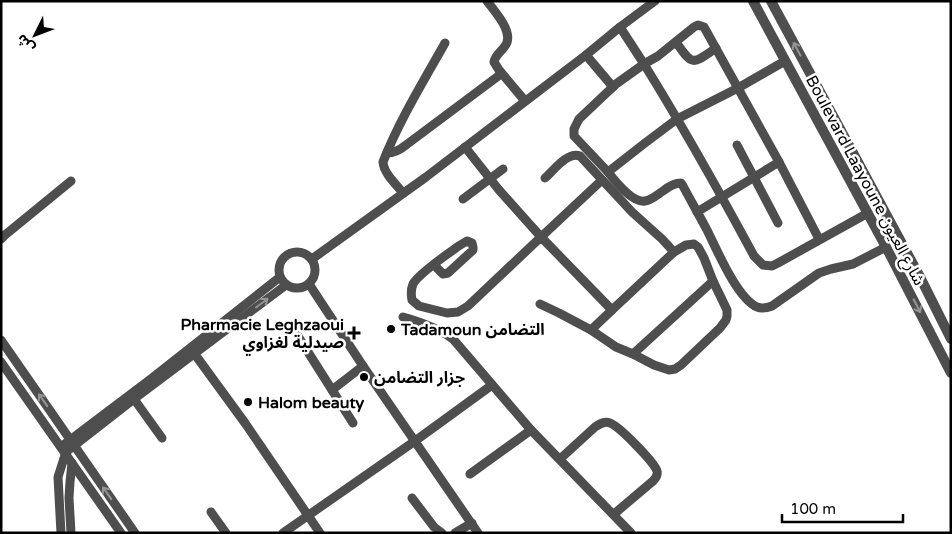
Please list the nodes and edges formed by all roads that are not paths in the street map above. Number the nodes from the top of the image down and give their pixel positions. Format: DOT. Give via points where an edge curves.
graph roads {
  1 [pos="487,1"];
  2 [pos="655,1"];
  3 [pos="752,1"];
  4 [pos="771,1"];
  5 [pos="620,27"];
  6 [pos="676,42"];
  7 [pos="445,43"];
  8 [pos="716,48"];
  9 [pos="586,55"];
  10 [pos="785,61"];
  11 [pos="644,64"];
  12 [pos="502,74"];
  13 [pos="613,87"];
  14 [pos="738,88"];
  15 [pos="525,101"];
  16 [pos="677,119"];
  17 [pos="737,145"];
  18 [pos="465,147"];
  19 [pos="387,153"];
  20 [pos="779,162"];
  21 [pos="503,169"];
  22 [pos="605,176"];
  23 [pos="754,177"];
  24 [pos="546,178"];
  25 [pos="489,179"];
  26 [pos="71,182"];
  27 [pos="403,193"];
  28 [pos="722,198"];
  29 [pos="463,199"];
  30 [pos="697,212"];
  31 [pos="868,212"];
  32 [pos="778,223"];
  33 [pos="2,237"];
  34 [pos="541,237"];
  35 [pos="819,239"];
  36 [pos="886,247"];
  37 [pos="674,252"];
  38 [pos="312,259"];
  39 [pos="434,265"];
  40 [pos="280,277"];
  41 [pos="713,281"];
  42 [pos="309,284"];
  43 [pos="286,285"];
  44 [pos="540,304"];
  45 [pos="612,310"];
  46 [pos="403,317"];
  47 [pos="294,330"];
  48 [pos="591,330"];
  49 [pos="951,339"];
  50 [pos="1,340"];
  51 [pos="193,350"];
  52 [pos="633,354"];
  53 [pos="1,362"];
  54 [pos="363,366"];
  55 [pos="951,373"];
  56 [pos="492,385"];
  57 [pos="332,390"];
  58 [pos="134,399"];
  59 [pos="353,423"];
  60 [pos="531,430"];
  61 [pos="162,438"];
  62 [pos="415,441"];
  63 [pos="73,443"];
  64 [pos="64,449"];
  65 [pos="560,459"];
  66 [pos="72,463"];
  67 [pos="470,474"];
  68 [pos="412,498"];
  69 [pos="212,512"];
  70 [pos="614,514"];
  71 [pos="308,515"];
  72 [pos="472,523"];
  73 [pos="61,533"];
  74 [pos="71,533"];
  75 [pos="121,533"];
  76 [pos="135,533"];
  77 [pos="226,533"];
  78 [pos="283,533"];
  79 [pos="320,533"];
  80 [pos="442,533"];
  81 [pos="455,533"];
  82 [pos="478,533"];
  83 [pos="631,533"];
  1 -- 12 [label="street" via="508,34 506,46 494,58"];
  2 -- 5 [label="street"];
  3 -- 10 [label="street, Boulevard Laayoune شارع العيون"];
  49 -- 4 [label="street, Boulevard Laayoune شارع العيون, one-way"];
  5 -- 9 [label="street"];
  5 -- 11 [label="street"];
  6 -- 8 [label="street" via="693,61"];
  6 -- 8 [label="street" via="701,25"];
  6 -- 11 [label="street"];
  7 -- 19 [label="street"];
  8 -- 14 [label="street"];
  9 -- 13 [label="street"];
  9 -- 15 [label="street"];
  10 -- 14 [label="street"];
  10 -- 31 [label="street, Boulevard Laayoune شارع العيون"];
  11 -- 13 [label="street"];
  11 -- 16 [label="street"];
  12 -- 15 [label="street"];
  12 -- 19 [label="street" via="398,151"];
  13 -- 22 [label="street" via="579,119 574,129 574,136"];
  14 -- 16 [label="street"];
  14 -- 20 [label="street"];
  15 -- 18 [label="street"];
  16 -- 22 [label="street"];
  16 -- 28 [label="street"];
  17 -- 23 [label="street"];
  18 -- 25 [label="street"];
  18 -- 27 [label="street"];
  19 -- 27 [label="street" via="383,166"];
  20 -- 23 [label="street"];
  20 -- 35 [label="street"];
  21 -- 25 [label="street"];
  22 -- 24 [label="street" via="577,155 564,160"];
  22 -- 30 [label="street" via="641,201 681,183"];
  22 -- 34 [label="street"];
  22 -- 37 [label="street" via="632,212"];
  23 -- 28 [label="street"];
  23 -- 32 [label="street"];
  25 -- 29 [label="street"];
  25 -- 34 [label="street"];
  26 -- 33 [label="street"];
  27 -- 38 [label="street"];
  28 -- 30 [label="street"];
  28 -- 35 [label="street" via="754,256 763,265 772,266"];
  30 -- 36 [label="street" via="743,294 761,308 772,306 819,273 853,264"];
  31 -- 35 [label="street"];
  31 -- 36 [label="street, Boulevard Laayoune شارع العيون"];
  34 -- 39 [label="street" via="458,312 426,308 412,300 413,284"];
  34 -- 45 [label="street"];
  36 -- 55 [label="street, Boulevard Laayoune شارع العيون, one-way"];
  37 -- 41 [label="street" via="695,244"];
  37 -- 45 [label="street"];
  38 -- 40 [label="street" via="299,251 291,252 280,262"];
  38 -- 42 [label="street" via="315,270"];
  40 -- 43 [label="street"];
  40 -- 51 [label="street"];
  41 -- 52 [label="street"];
  41 -- 52 [label="street" via="726,310 726,320 690,357 669,370"];
  42 -- 43 [label="street" via="299,288"];
  42 -- 54 [label="street"];
  51 -- 43 [label="street, one-way"];
  44 -- 48 [label="street"];
  45 -- 48 [label="street"];
  46 -- 56 [label="street" via="433,326 453,339"];
  47 -- 57 [label="street"];
  48 -- 52 [label="street"];
  63 -- 50 [label="street, one-way"];
  51 -- 58 [label="street"];
  51 -- 63 [label="street"];
  51 -- 71 [label="street"];
  53 -- 64 [label="street"];
  54 -- 57 [label="street"];
  54 -- 62 [label="street"];
  56 -- 60 [label="street"];
  56 -- 62 [label="street"];
  57 -- 59 [label="street"];
  58 -- 61 [label="street"];
  58 -- 63 [label="street"];
  60 -- 65 [label="street"];
  60 -- 67 [label="street"];
  62 -- 71 [label="street"];
  62 -- 72 [label="street"];
  63 -- 64 [label="street"];
  76 -- 63 [label="street, one-way"];
  64 -- 66 [label="street"];
  64 -- 73 [label="street" via="58,477"];
  65 -- 70 [label="street"];
  65 -- 70 [label="street" via="600,424 609,423 623,432 652,464 657,476"];
  66 -- 74 [label="street"];
  66 -- 75 [label="street"];
  68 -- 80 [label="street"];
  69 -- 77 [label="street"];
  70 -- 83 [label="street"];
  71 -- 78 [label="street"];
  71 -- 79 [label="street"];
  72 -- 81 [label="street"];
  72 -- 82 [label="street"];
}
